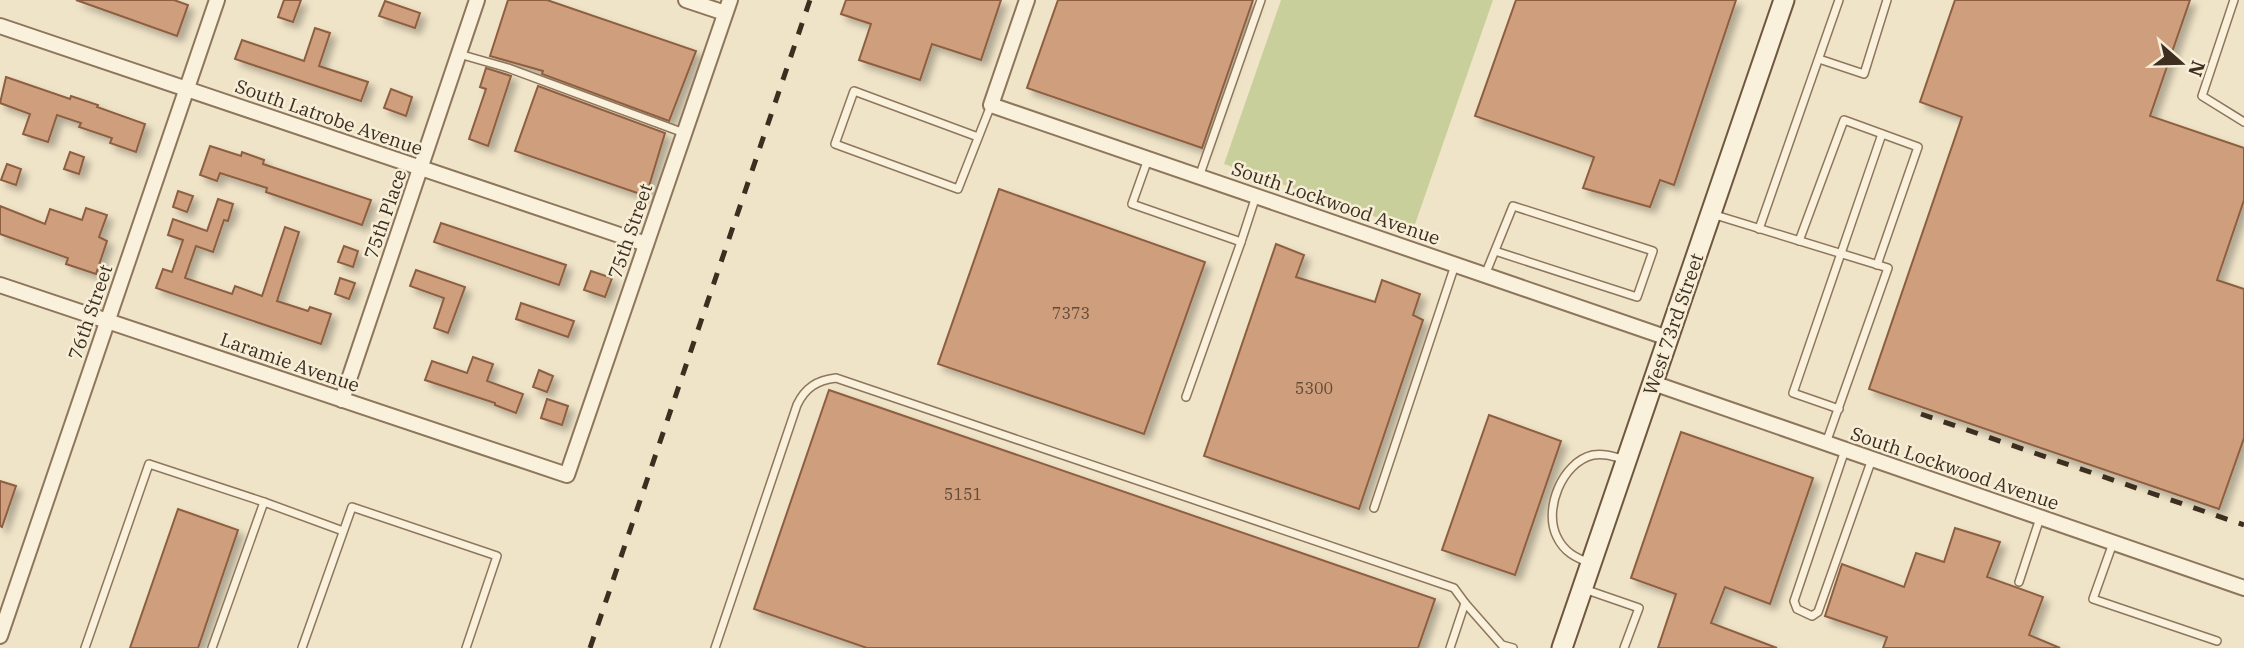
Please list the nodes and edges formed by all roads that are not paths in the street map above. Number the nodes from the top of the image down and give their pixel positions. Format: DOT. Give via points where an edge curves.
graph roads {
  1 [pos="217,0"];
  2 [pos="478,0"];
  3 [pos="686,0"];
  4 [pos="1027,0"];
  5 [pos="1261,0"];
  6 [pos="1784,0"];
  7 [pos="1839,0"];
  8 [pos="1887,0"];
  9 [pos="2234,0"];
  10 [pos="727,7"];
  11 [pos="0,26"];
  12 [pos="459,54"];
  13 [pos="1819,59"];
  14 [pos="186,89"];
  15 [pos="990,105"];
  16 [pos="2244,122"];
  17 [pos="684,133"];
  18 [pos="1882,134"];
  19 [pos="978,137"];
  20 [pos="1148,159"];
  21 [pos="421,168"];
  22 [pos="1199,177"];
  23 [pos="1256,196"];
  24 [pos="1711,214"];
  25 [pos="1759,229"];
  26 [pos="1800,241"];
  27 [pos="1241,242"];
  28 [pos="646,244"];
  29 [pos="1495,251"];
  30 [pos="1842,254"];
  31 [pos="1455,265"];
  32 [pos="1877,265"];
  33 [pos="1485,275"];
  34 [pos="0,285"];
  35 [pos="107,321"];
  36 [pos="1668,338"];
  37 [pos="1653,383"];
  38 [pos="1186,397"];
  39 [pos="342,400"];
  40 [pos="1839,409"];
  41 [pos="1826,444"];
  42 [pos="1845,450"];
  43 [pos="1872,459"];
  44 [pos="1626,460"];
  45 [pos="567,475"];
  46 [pos="264,502"];
  47 [pos="1374,508"];
  48 [pos="2040,518"];
  49 [pos="343,531"];
  50 [pos="2113,543"];
  51 [pos="1591,563"];
  52 [pos="2019,582"];
  53 [pos="1583,588"];
  54 [pos="2244,588"];
  55 [pos="1465,603"];
  56 [pos="0,636"];
  57 [pos="2217,641"];
  58 [pos="1501,646"];
  59 [pos="85,648"];
  60 [pos="212,648"];
  61 [pos="302,648"];
  62 [pos="466,648"];
  63 [pos="715,648"];
  64 [pos="1450,648"];
  65 [pos="1513,648"];
  66 [pos="1562,648"];
  67 [pos="1624,648"];
  1 -- 14 [label="street, 76th Street"];
  2 -- 12 [label="street, 75th Place"];
  3 -- 10 [label="street"];
  4 -- 15 [label="street"];
  5 -- 22 [label="lane"];
  6 -- 24 [label="street, West 73rd Street"];
  7 -- 13 [label="lane"];
  8 -- 13 [label="lane" via="1864,74"];
  9 -- 16 [label="lane" via="2202,96"];
  10 -- 17 [label="street, 75th Street"];
  11 -- 14 [label="street, South Latrobe Avenue"];
  12 -- 17 [label="lane"];
  12 -- 21 [label="street, 75th Place"];
  13 -- 25 [label="lane"];
  14 -- 21 [label="street, South Latrobe Avenue"];
  14 -- 35 [label="street, 76th Street"];
  15 -- 19 [label="lane"];
  15 -- 20 [label="street, South Lockwood Avenue"];
  17 -- 28 [label="street, 75th Street"];
  18 -- 26 [label="lane" via="1844,120"];
  18 -- 30 [label="lane"];
  18 -- 32 [label="lane" via="1918,147"];
  19 -- 19 [label="lane" via="958,189 835,144 854,91"];
  20 -- 22 [label="street, South Lockwood Avenue"];
  20 -- 27 [label="lane" via="1132,204"];
  21 -- 28 [label="street, South Latrobe Avenue"];
  21 -- 39 [label="street, 75th Place"];
  22 -- 23 [label="street, South Lockwood Avenue"];
  23 -- 27 [label="lane"];
  23 -- 31 [label="street, South Lockwood Avenue"];
  24 -- 25 [label="lane"];
  24 -- 36 [label="street, West 73rd Street"];
  25 -- 26 [label="lane"];
  26 -- 30 [label="lane"];
  27 -- 38 [label="lane"];
  28 -- 45 [label="street, 75th Street"];
  29 -- 29 [label="lane" via="1513,206 1653,251 1637,297"];
  29 -- 33 [label="lane"];
  30 -- 32 [label="lane"];
  30 -- 40 [label="lane" via="1793,393"];
  31 -- 33 [label="street, South Lockwood Avenue"];
  31 -- 47 [label="lane"];
  32 -- 40 [label="lane" via="1888,268"];
  33 -- 36 [label="street, South Lockwood Avenue"];
  34 -- 35 [label="street, Laramie Avenue"];
  35 -- 39 [label="street, Laramie Avenue"];
  35 -- 56 [label="street, 76th Street"];
  36 -- 37 [label="street, West 73rd Street"];
  37 -- 41 [label="street, South Lockwood Avenue"];
  37 -- 44 [label="street, West 73rd Street"];
  39 -- 45 [label="street, Laramie Avenue"];
  40 -- 41 [label="lane"];
  41 -- 42 [label="street, South Lockwood Avenue"];
  42 -- 43 [label="street, South Lockwood Avenue"];
  42 -- 43 [label="lane" via="1794,601 1797,609 1812,615 1818,612"];
  43 -- 48 [label="street, South Lockwood Avenue"];
  44 -- 51 [label="street, West 73rd Street"];
  44 -- 51 [label="lane" via="1604,454 1583,459 1567,473 1558,492 1555,534 1571,555"];
  46 -- 49 [label="lane"];
  46 -- 59 [label="lane" via="149,464"];
  46 -- 60 [label="lane"];
  48 -- 50 [label="street, South Lockwood Avenue"];
  48 -- 52 [label="lane"];
  49 -- 61 [label="lane"];
  49 -- 62 [label="lane" via="352,507 497,556"];
  50 -- 54 [label="street, South Lockwood Avenue"];
  50 -- 57 [label="lane" via="2093,599"];
  51 -- 53 [label="street, West 73rd Street"];
  53 -- 66 [label="street, West 73rd Street"];
  53 -- 67 [label="lane" via="1639,608"];
  55 -- 58 [label="lane"];
  55 -- 63 [label="lane" via="1454,588 836,378 808,388 797,405"];
  55 -- 64 [label="lane"];
  58 -- 65 [label="lane"];
}
